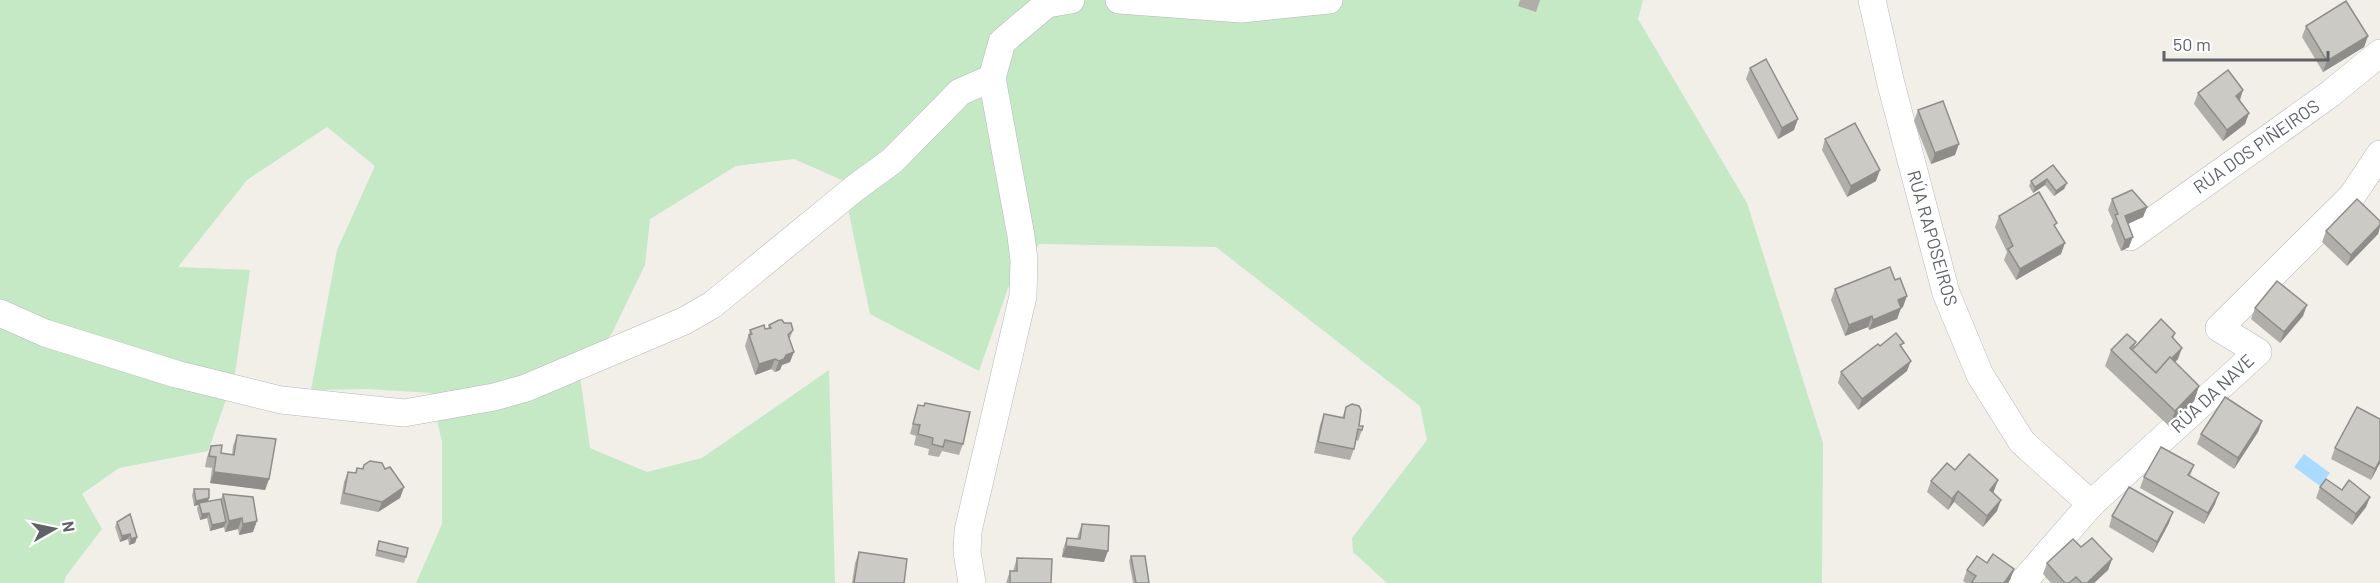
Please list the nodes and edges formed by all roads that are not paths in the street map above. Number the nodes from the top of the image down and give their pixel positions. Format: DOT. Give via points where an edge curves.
graph roads {
  1 [pos="1071,0"];
  2 [pos="1119,0"];
  3 [pos="1329,0"];
  4 [pos="1872,0"];
  5 [pos="2380,53"];
  6 [pos="992,78"];
  7 [pos="2380,154"];
  8 [pos="2130,237"];
  9 [pos="0,312"];
  10 [pos="2091,504"];
  11 [pos="972,583"];
  12 [pos="2022,583"];
  1 -- 6 [label="street" via="1047,4 1002,42"];
  2 -- 3 [label="street" via="1241,9"];
  4 -- 10 [label="street, RÚA RAPOSEIROS" via="1946,293 1980,375 2022,442"];
  5 -- 8 [label="street, RÚA DOS PIÑEIROS" via="2330,94"];
  6 -- 9 [label="street" via="960,92 892,161 712,305 684,321 536,384 494,397 404,413 282,400 176,374 45,333"];
  6 -- 11 [label="street" via="1021,236 1023,296 968,531"];
  7 -- 10 [label="street, RÚA DA NAVE" via="2352,196 2219,328 2258,352"];
  10 -- 12 [label="street, RÚA DA NAVE"];
}
